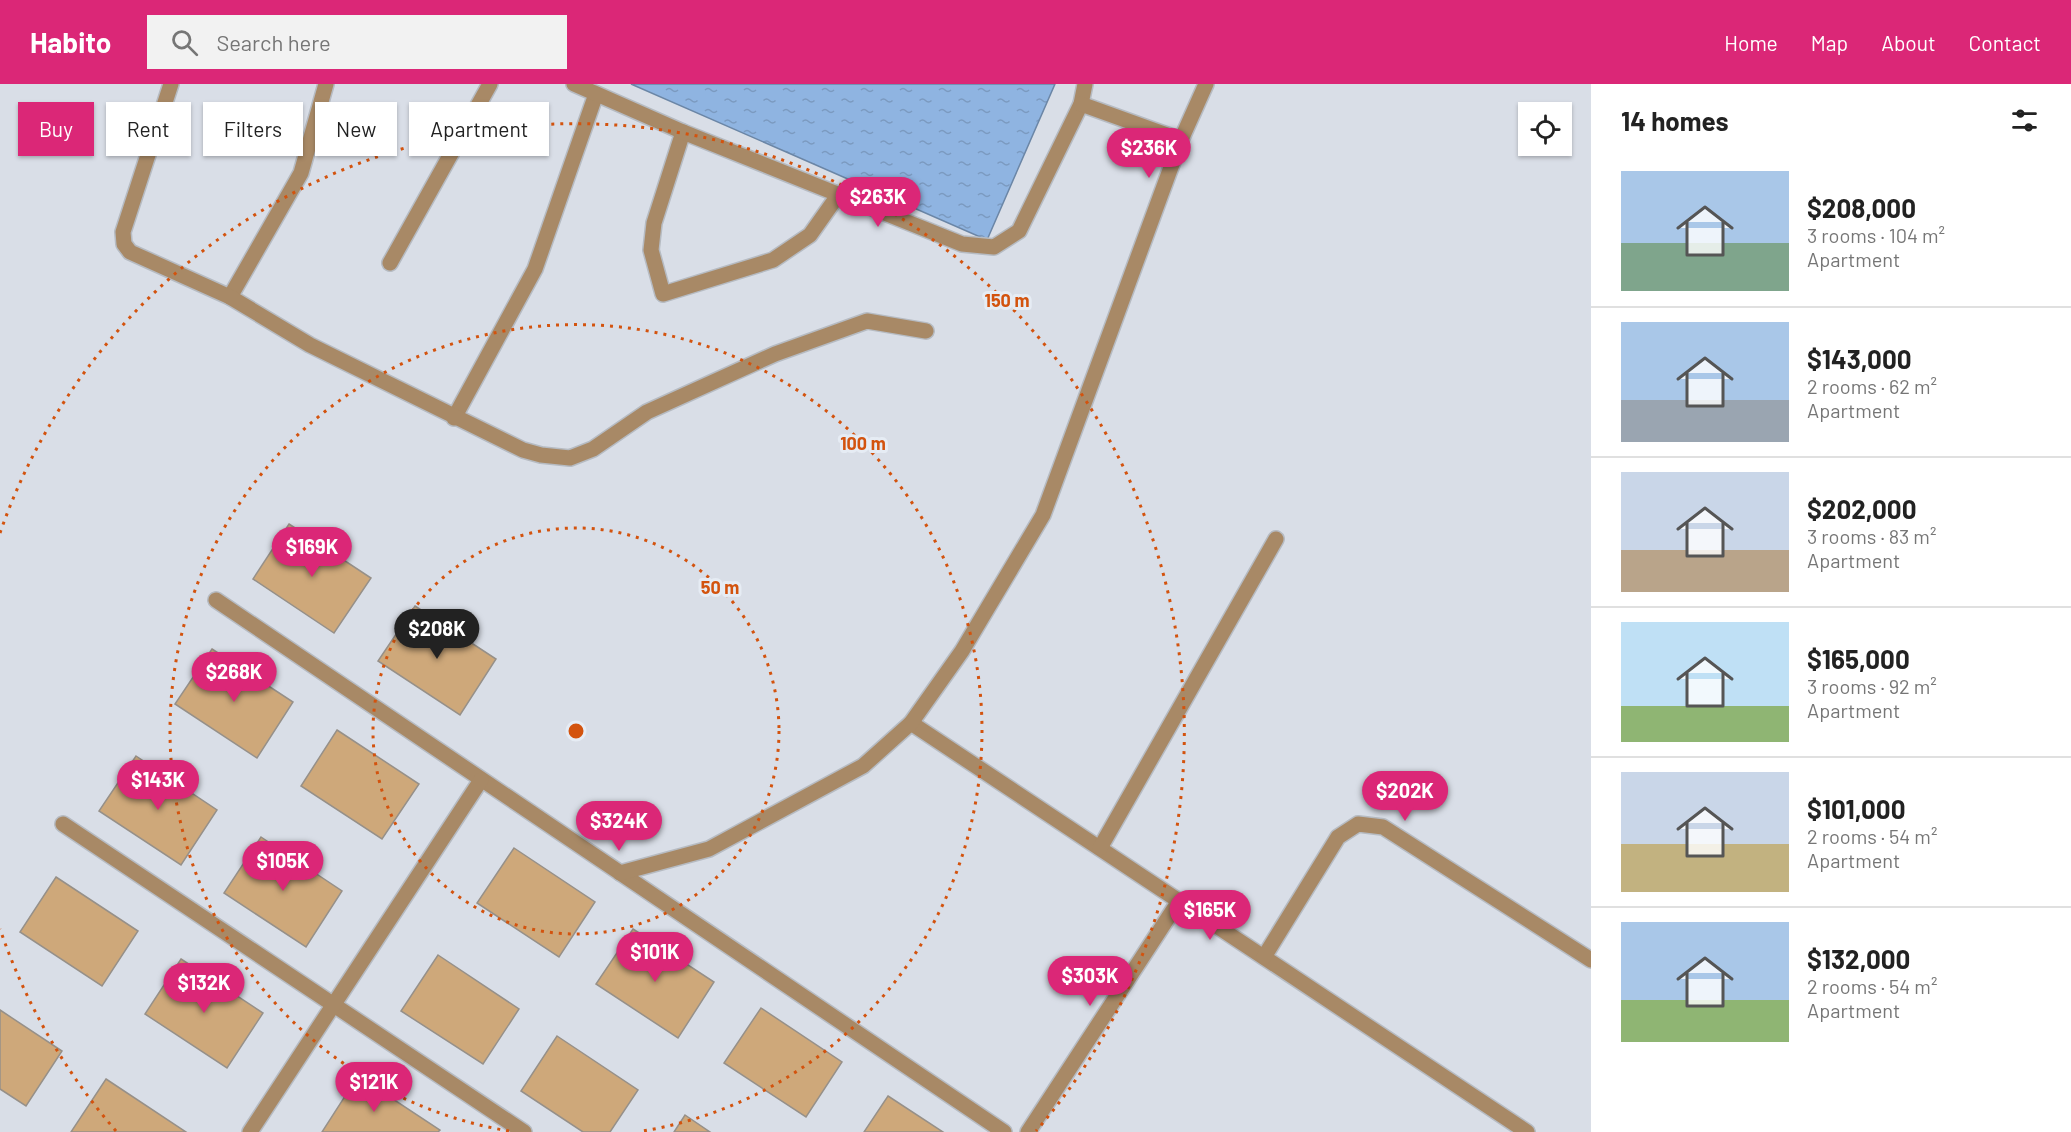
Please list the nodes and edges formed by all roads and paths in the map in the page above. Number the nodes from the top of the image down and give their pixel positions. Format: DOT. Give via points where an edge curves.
graph roads {
  1 [pos="171,84"];
  2 [pos="326,84"];
  3 [pos="490,84"];
  4 [pos="574,84"];
  5 [pos="1085,84"];
  6 [pos="1206,84"];
  7 [pos="596,94"];
  8 [pos="1081,104"];
  9 [pos="683,132"];
  10 [pos="1181,140"];
  11 [pos="839,194"];
  12 [pos="390,263"];
  13 [pos="231,297"];
  14 [pos="926,331"];
  15 [pos="454,418"];
  16 [pos="1276,539"];
  17 [pos="216,600"];
  18 [pos="911,723"];
  19 [pos="481,780"];
  20 [pos="63,824"];
  21 [pos="1100,848"];
  22 [pos="620,873"];
  23 [pos="1179,901"];
  24 [pos="1264,957"];
  25 [pos="1591,960"];
  26 [pos="334,1005"];
  27 [pos="250,1132"];
  28 [pos="524,1132"];
  29 [pos="1004,1132"];
  30 [pos="1028,1132"];
  31 [pos="1527,1132"];
  1 -- 13 [label="street" via="123,232 124,244 130,252"];
  2 -- 13 [label="street" via="301,173"];
  3 -- 12 [label="street"];
  4 -- 7 [label="street"];
  5 -- 8 [label="street"];
  6 -- 10 [label="street"];
  7 -- 9 [label="street"];
  7 -- 15 [label="street" via="535,269"];
  8 -- 10 [label="street"];
  8 -- 11 [label="street" via="1019,231 994,247 962,244"];
  9 -- 11 [label="street"];
  9 -- 11 [label="street" via="654,223 651,250 663,294 773,260 810,235"];
  10 -- 18 [label="street" via="1043,515 962,651"];
  13 -- 15 [label="street" via="310,345"];
  14 -- 15 [label="street" via="867,321 856,324 776,354 658,407 593,449 570,458 523,450"];
  16 -- 21 [label="street"];
  17 -- 19 [label="street"];
  18 -- 21 [label="street"];
  18 -- 22 [label="street" via="862,766 709,849"];
  19 -- 22 [label="street"];
  19 -- 26 [label="street"];
  20 -- 26 [label="street"];
  21 -- 23 [label="street"];
  22 -- 29 [label="street"];
  23 -- 24 [label="street"];
  23 -- 30 [label="street"];
  24 -- 25 [label="street" via="1338,837 1358,824 1383,827"];
  24 -- 31 [label="street"];
  26 -- 27 [label="street"];
  26 -- 28 [label="street"];
}
